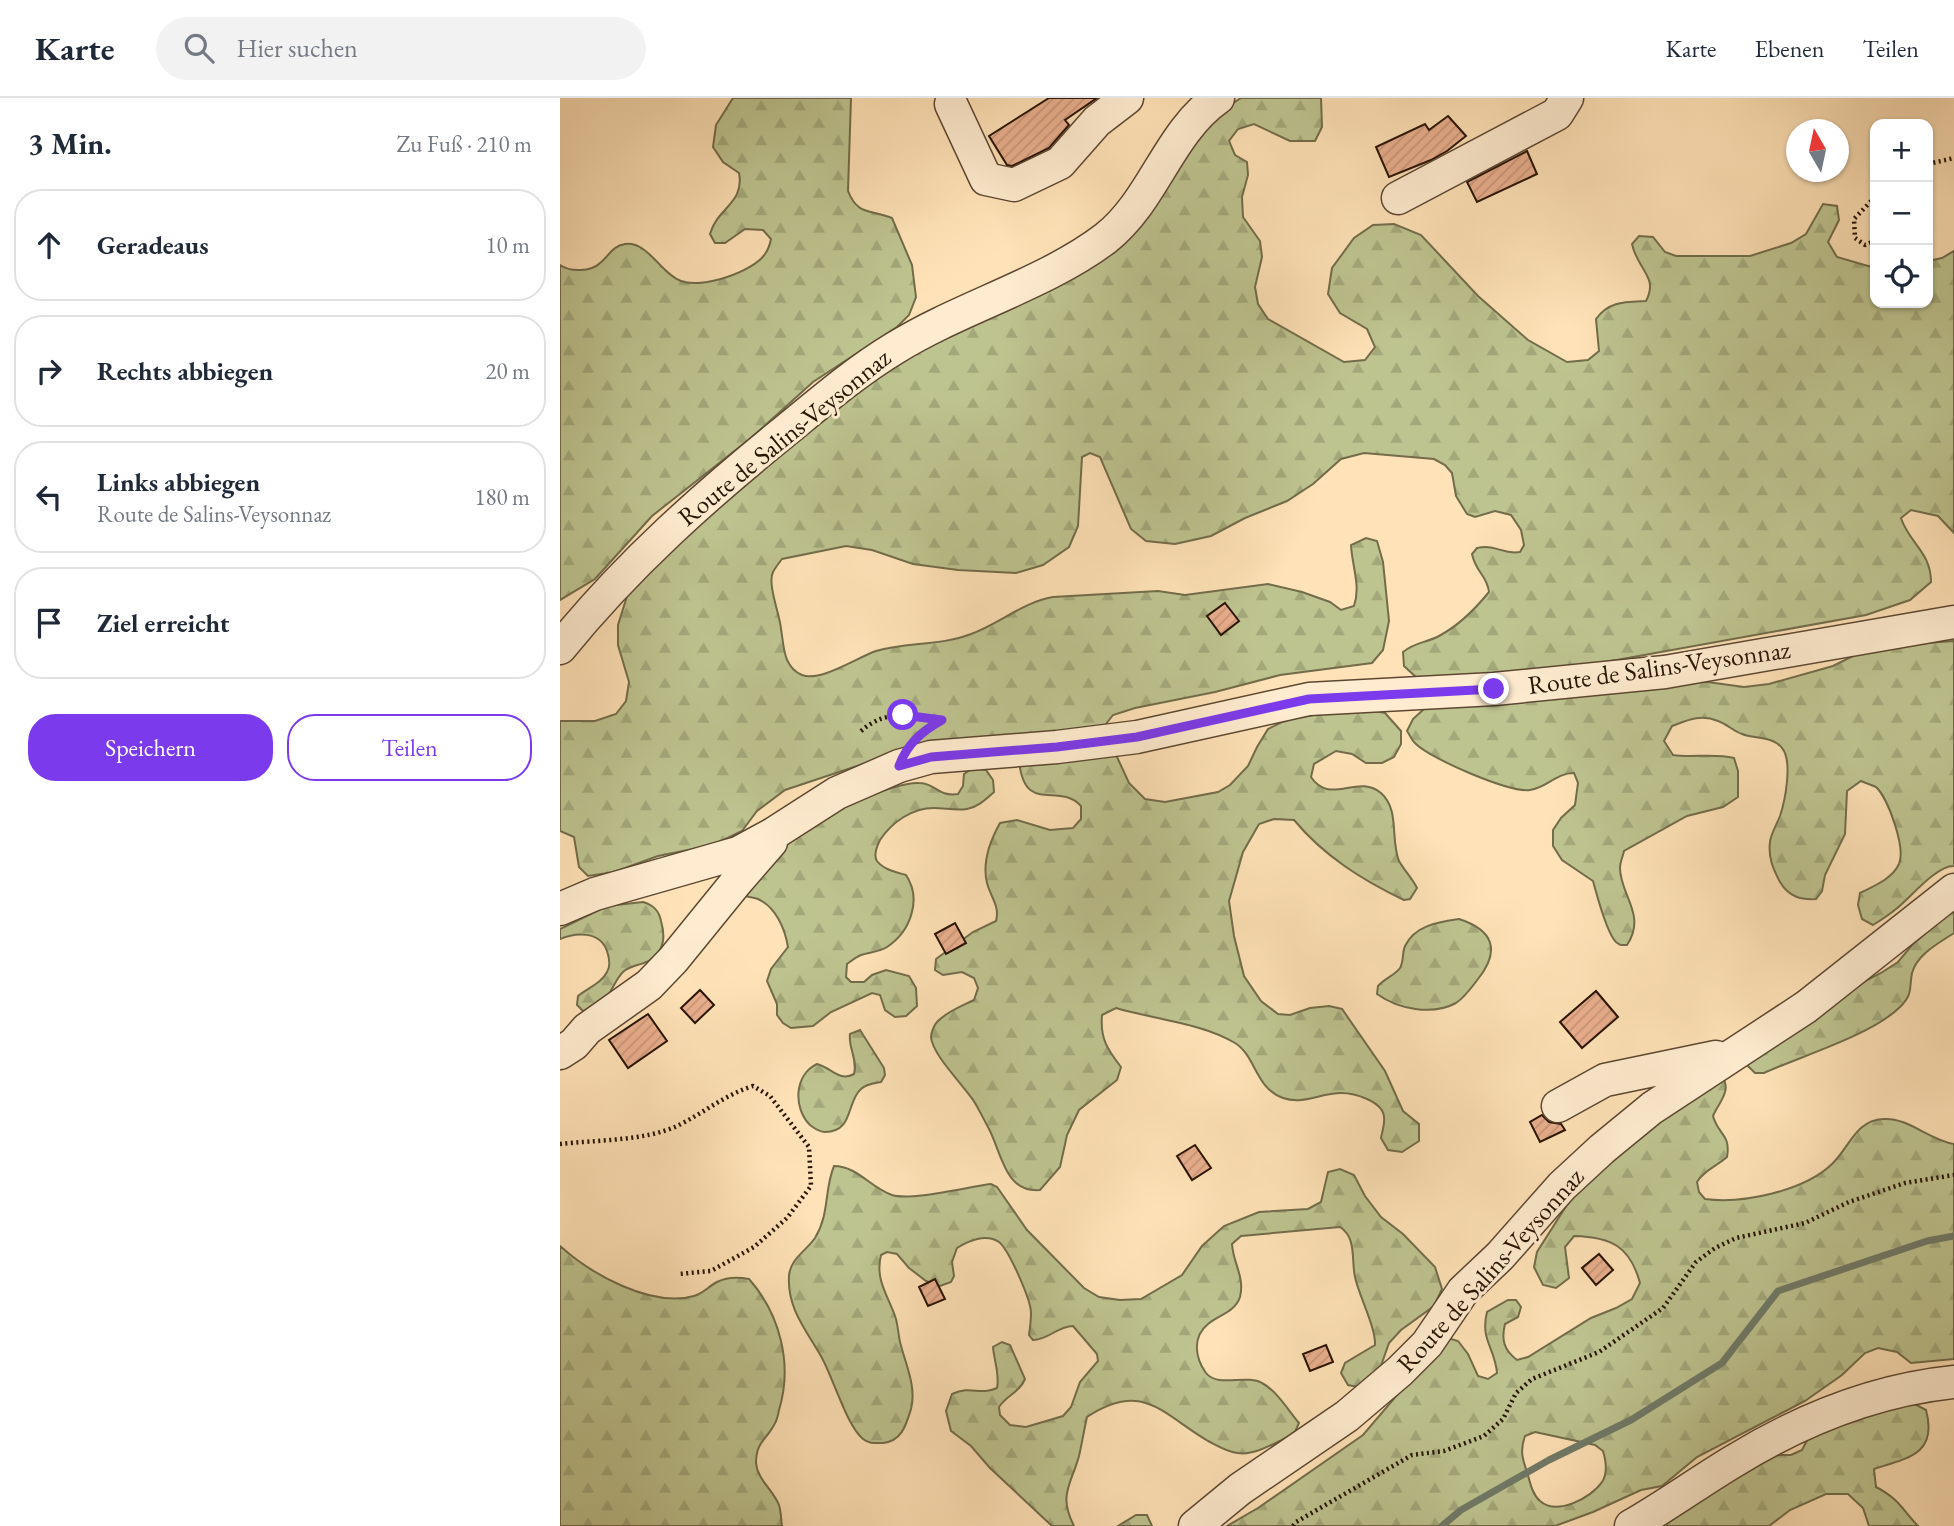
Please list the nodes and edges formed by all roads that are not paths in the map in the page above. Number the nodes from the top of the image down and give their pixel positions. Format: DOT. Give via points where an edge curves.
graph roads {
  1 [pos="1127,98"];
  2 [pos="1218,98"];
  3 [pos="1567,98"];
  4 [pos="951,104"];
  5 [pos="1398,198"];
  6 [pos="1954,622"];
  7 [pos="560,648"];
  8 [pos="773,834"];
  9 [pos="1954,890"];
  10 [pos="560,909"];
  11 [pos="560,1053"];
  12 [pos="1727,1060"];
  13 [pos="1558,1106"];
  14 [pos="1954,1382"];
  15 [pos="1195,1526"];
  16 [pos="1630,1526"];
  1 -- 4 [label="street" via="1097,121 1060,163 1014,185 986,179"];
  2 -- 7 [label="street, Route de Salins-Veysonnaz" via="1197,114 1142,198 1107,237 1047,273 939,323 843,384 675,524 608,591"];
  3 -- 5 [label="street" via="1557,114"];
  6 -- 8 [label="street, Route de Salins-Veysonnaz" via="1665,672 1494,689 1309,699 1137,737 931,757 854,784"];
  8 -- 10 [label="street, Route de Salins-Veysonnaz" via="721,859 595,894"];
  8 -- 11 [label="street" via="767,849 649,985"];
  9 -- 12 [label="street, Route de Salins-Veysonnaz" via="1806,1007"];
  12 -- 13 [label="street" via="1716,1057 1605,1080"];
  12 -- 15 [label="street, Route de Salins-Veysonnaz" via="1653,1108 1583,1165 1463,1291 1427,1344 1400,1371 1347,1416 1240,1489"];
  14 -- 16 [label="street" via="1867,1401 1795,1428"];
}
